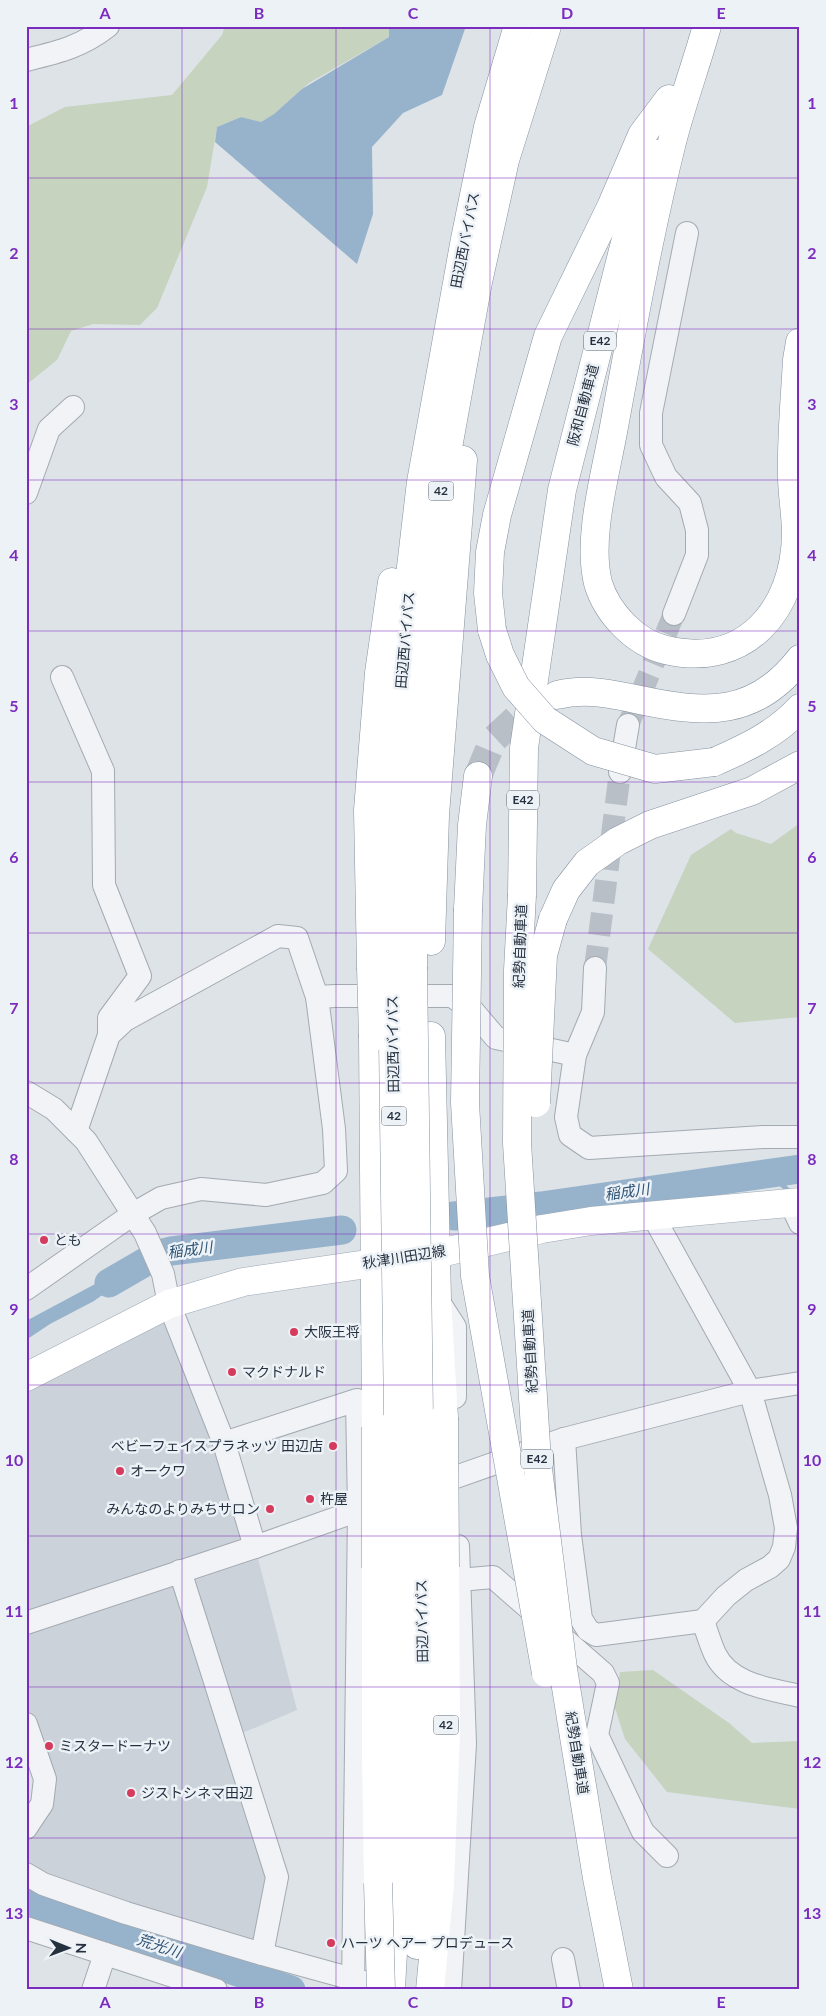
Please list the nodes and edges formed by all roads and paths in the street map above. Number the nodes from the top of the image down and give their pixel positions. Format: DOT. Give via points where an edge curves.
graph roads {
  1 [pos="108,26"];
  2 [pos="518,26"];
  3 [pos="547,26"];
  4 [pos="696,26"];
  5 [pos="707,26"];
  6 [pos="26,60"];
  7 [pos="669,99"];
  8 [pos="687,233"];
  9 [pos="800,342"];
  10 [pos="73,407"];
  11 [pos="26,493"];
  12 [pos="674,614"];
  13 [pos="800,659"];
  14 [pos="62,677"];
  15 [pos="557,695"];
  16 [pos="529,706"];
  17 [pos="800,708"];
  18 [pos="628,725"];
  19 [pos="800,765"];
  20 [pos="620,772"];
  21 [pos="478,776"];
  22 [pos="402,967"];
  23 [pos="595,968"];
  24 [pos="317,997"];
  25 [pos="109,1035"];
  26 [pos="574,1055"];
  27 [pos="26,1092"];
  28 [pos="76,1131"];
  29 [pos="800,1137"];
  30 [pos="797,1210"];
  31 [pos="133,1214"];
  32 [pos="653,1216"];
  33 [pos="524,1248"];
  34 [pos="406,1258"];
  35 [pos="26,1289"];
  36 [pos="437,1299"];
  37 [pos="169,1304"];
  38 [pos="26,1377"];
  39 [pos="800,1383"];
  40 [pos="750,1391"];
  41 [pos="564,1439"];
  42 [pos="224,1443"];
  43 [pos="455,1478"];
  44 [pos="359,1510"];
  45 [pos="255,1547"];
  46 [pos="420,1570"];
  47 [pos="180,1571"];
  48 [pos="703,1621"];
  49 [pos="26,1623"];
  50 [pos="554,1671"];
  51 [pos="800,1696"];
  52 [pos="26,1724"];
  53 [pos="26,1828"];
  54 [pos="667,1856"];
  55 [pos="26,1874"];
  56 [pos="409,1883"];
  57 [pos="26,1928"];
  58 [pos="105,1954"];
  59 [pos="262,1954"];
  60 [pos="562,1959"];
  61 [pos="353,1984"];
  62 [pos="92,1990"];
  63 [pos="216,1990"];
  64 [pos="381,1990"];
  65 [pos="386,1990"];
  66 [pos="391,1990"];
  67 [pos="414,1990"];
  68 [pos="430,1990"];
  69 [pos="450,1990"];
  70 [pos="569,1990"];
  71 [pos="619,1990"];
  1 -- 6 [label="street" via="90,40 54,54"];
  2 -- 22 [label="main road, 田辺西バイパス / 42" via="488,127 464,239 421,482 399,706 394,804"];
  3 -- 22 [label="main road, 田辺西バイパス / 42" via="505,160 478,282 435,815"];
  4 -- 7 [label="main road, 阪和自動車道 / E42"];
  5 -- 9 [label="main road" via="673,140 642,270 594,530 598,580 604,598 625,627 659,649 704,655 728,650 750,639 772,616 789,582 796,535 792,476"];
  7 -- 16 [label="main road, 阪和自動車道 / E42" via="628,231 569,459"];
  7 -- 17 [label="main road, bridge" via="642,136 548,336 497,515 490,552 488,593 492,630 516,687 546,720 593,752 655,769 714,762 758,742"];
  8 -- 12 [label="street" via="651,412 651,445 666,477 690,503 698,530 697,555"];
  10 -- 11 [label="street" via="48,429"];
  13 -- 15 [label="main road" via="788,675 763,694 728,708 665,706 608,693 573,691"];
  14 -- 25 [label="street" via="104,771 104,885 140,976 109,1018"];
  16 -- 33 [label="main road, 紀勢自動車道 / E42, bridge" via="524,748 518,970 518,1143"];
  18 -- 20 [label="street"];
  19 -- 33 [label="main road, bridge" via="752,791 650,825 618,841 587,863 566,890 552,919 543,955 533,1176"];
  21 -- 50 [label="main road, bridge" via="468,909 465,1103 474,1276"];
  22 -- 34 [label="main road, 田辺西バイパス / 42, bridge"];
  22 -- 34 [label="main road, 42" via="431,1036"];
  22 -- 34 [label="main road, 42, bridge" via="373,1037"];
  23 -- 26 [label="street" via="593,1012"];
  24 -- 25 [label="street" via="297,938 278,936 125,1020"];
  24 -- 26 [label="street" via="452,996 473,1011 496,1038"];
  24 -- 31 [label="street" via="334,1129 336,1171 324,1183 266,1195 201,1189 161,1198"];
  25 -- 28 [label="street"];
  26 -- 29 [label="street" via="566,1117 570,1135 589,1148"];
  27 -- 28 [label="street" via="54,1108"];
  28 -- 31 [label="street" via="86,1141"];
  30 -- 32 [label="main road, 秋津川田辺線"];
  31 -- 35 [label="street"];
  31 -- 37 [label="street" via="163,1274"];
  32 -- 34 [label="main road, 秋津川田辺線" via="591,1221"];
  32 -- 40 [label="street"];
  33 -- 50 [label="main road, 紀勢自動車道 / E42, bridge"];
  34 -- 36 [label="main road, 42"];
  34 -- 37 [label="main road, 秋津川田辺線" via="243,1282"];
  34 -- 46 [label="main road, 田辺バイパス / 42, bridge"];
  34 -- 46 [label="main road, 42, bridge" via="376,1428"];
  36 -- 43 [label="street" via="455,1327"];
  36 -- 46 [label="main road, 42, bridge" via="444,1418"];
  37 -- 38 [label="main road, 秋津川田辺線"];
  37 -- 42 [label="street"];
  39 -- 40 [label="street"];
  40 -- 41 [label="street"];
  40 -- 48 [label="street" via="780,1495 786,1528 784,1547 779,1559 726,1596"];
  41 -- 43 [label="street"];
  41 -- 48 [label="street" via="570,1535 581,1619 588,1630 596,1635"];
  42 -- 44 [label="street" via="356,1400"];
  42 -- 45 [label="street"];
  43 -- 44 [label="street"];
  43 -- 46 [label="street"];
  44 -- 45 [label="street"];
  44 -- 61 [label="street"];
  45 -- 47 [label="street"];
  46 -- 54 [label="street" via="493,1577 603,1673 608,1683 597,1735 643,1832"];
  46 -- 56 [label="main road, 42" via="446,1732"];
  46 -- 56 [label="main road, 42" via="376,1753"];
  46 -- 69 [label="street" via="465,1744"];
  47 -- 49 [label="street"];
  47 -- 59 [label="street" via="277,1877"];
  48 -- 51 [label="street" via="716,1655 731,1674 757,1686"];
  50 -- 71 [label="main road"];
  52 -- 53 [label="street" via="45,1779 42,1804"];
  55 -- 59 [label="street" via="43,1884 126,1913"];
  56 -- 64 [label="main road, 42, bridge"];
  56 -- 66 [label="main road, 42"];
  56 -- 67 [label="main road, 42"];
  56 -- 68 [label="main road, 42"];
  57 -- 58 [label="street"];
  58 -- 62 [label="street"];
  58 -- 63 [label="street"];
  59 -- 61 [label="street"];
  60 -- 70 [label="street"];
  61 -- 65 [label="street"];
}
